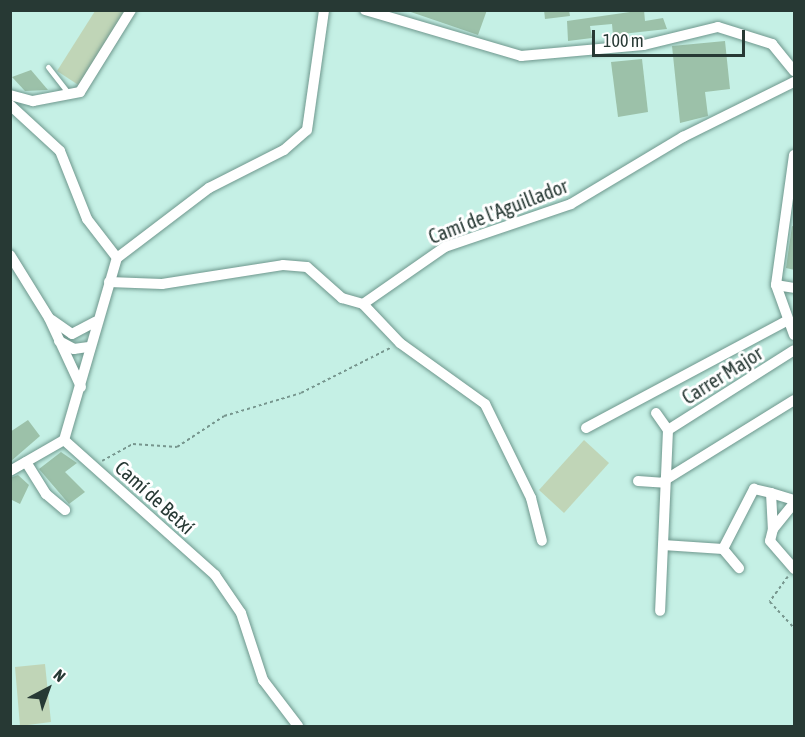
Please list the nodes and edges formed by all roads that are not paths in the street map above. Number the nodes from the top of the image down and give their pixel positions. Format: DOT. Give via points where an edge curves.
graph roads {
  1 [pos="131,10"];
  2 [pos="324,10"];
  3 [pos="365,10"];
  4 [pos="48,67"];
  5 [pos="795,71"];
  6 [pos="795,82"];
  7 [pos="10,95"];
  8 [pos="70,97"];
  9 [pos="10,105"];
  10 [pos="794,157"];
  11 [pos="10,255"];
  12 [pos="117,258"];
  13 [pos="109,282"];
  14 [pos="777,285"];
  15 [pos="795,288"];
  16 [pos="363,304"];
  17 [pos="49,318"];
  18 [pos="788,320"];
  19 [pos="95,322"];
  20 [pos="72,334"];
  21 [pos="795,335"];
  22 [pos="59,341"];
  23 [pos="89,347"];
  24 [pos="795,350"];
  25 [pos="82,390"];
  26 [pos="795,399"];
  27 [pos="656,413"];
  28 [pos="586,428"];
  29 [pos="668,430"];
  30 [pos="64,440"];
  31 [pos="26,462"];
  32 [pos="10,471"];
  33 [pos="638,481"];
  34 [pos="665,481"];
  35 [pos="771,493"];
  36 [pos="795,502"];
  37 [pos="65,510"];
  38 [pos="773,529"];
  39 [pos="542,541"];
  40 [pos="663,545"];
  41 [pos="723,549"];
  42 [pos="739,568"];
  43 [pos="794,569"];
  44 [pos="660,611"];
  45 [pos="298,726"];
  1 -- 8 [label="street" via="88,83"];
  2 -- 12 [label="street" via="307,130 284,150 209,188"];
  3 -- 5 [label="street" via="521,56 644,45 718,27 772,44"];
  4 -- 8 [label="lane"];
  6 -- 16 [label="street, Camí de l'Aguillador" via="682,137 572,204 445,247"];
  7 -- 8 [label="street" via="33,101"];
  9 -- 12 [label="street" via="60,151 87,219"];
  10 -- 14 [label="street"];
  11 -- 17 [label="street"];
  12 -- 13 [label="street"];
  13 -- 16 [label="street" via="162,284 283,265 307,267 342,298"];
  13 -- 19 [label="street"];
  14 -- 15 [label="street"];
  14 -- 18 [label="street"];
  16 -- 39 [label="street" via="400,343 485,404 531,498"];
  17 -- 20 [label="street"];
  17 -- 22 [label="street"];
  18 -- 21 [label="street"];
  18 -- 28 [label="street"];
  19 -- 20 [label="street"];
  19 -- 23 [label="street"];
  20 -- 23 [label="street"];
  22 -- 23 [label="street" via="74,349"];
  22 -- 25 [label="street"];
  23 -- 25 [label="street"];
  24 -- 29 [label="street, Carrer Major"];
  25 -- 30 [label="street"];
  26 -- 34 [label="street"];
  27 -- 29 [label="street"];
  29 -- 34 [label="street"];
  30 -- 31 [label="street"];
  30 -- 45 [label="street, Camí de Betxí" via="215,575 242,613 263,680"];
  31 -- 32 [label="street"];
  31 -- 37 [label="street" via="46,494"];
  33 -- 34 [label="street"];
  34 -- 40 [label="street"];
  35 -- 36 [label="street"];
  35 -- 38 [label="street"];
  35 -- 41 [label="street" via="754,489"];
  36 -- 38 [label="street"];
  38 -- 43 [label="street" via="770,541"];
  40 -- 41 [label="street"];
  40 -- 44 [label="street"];
  41 -- 42 [label="street"];
}
